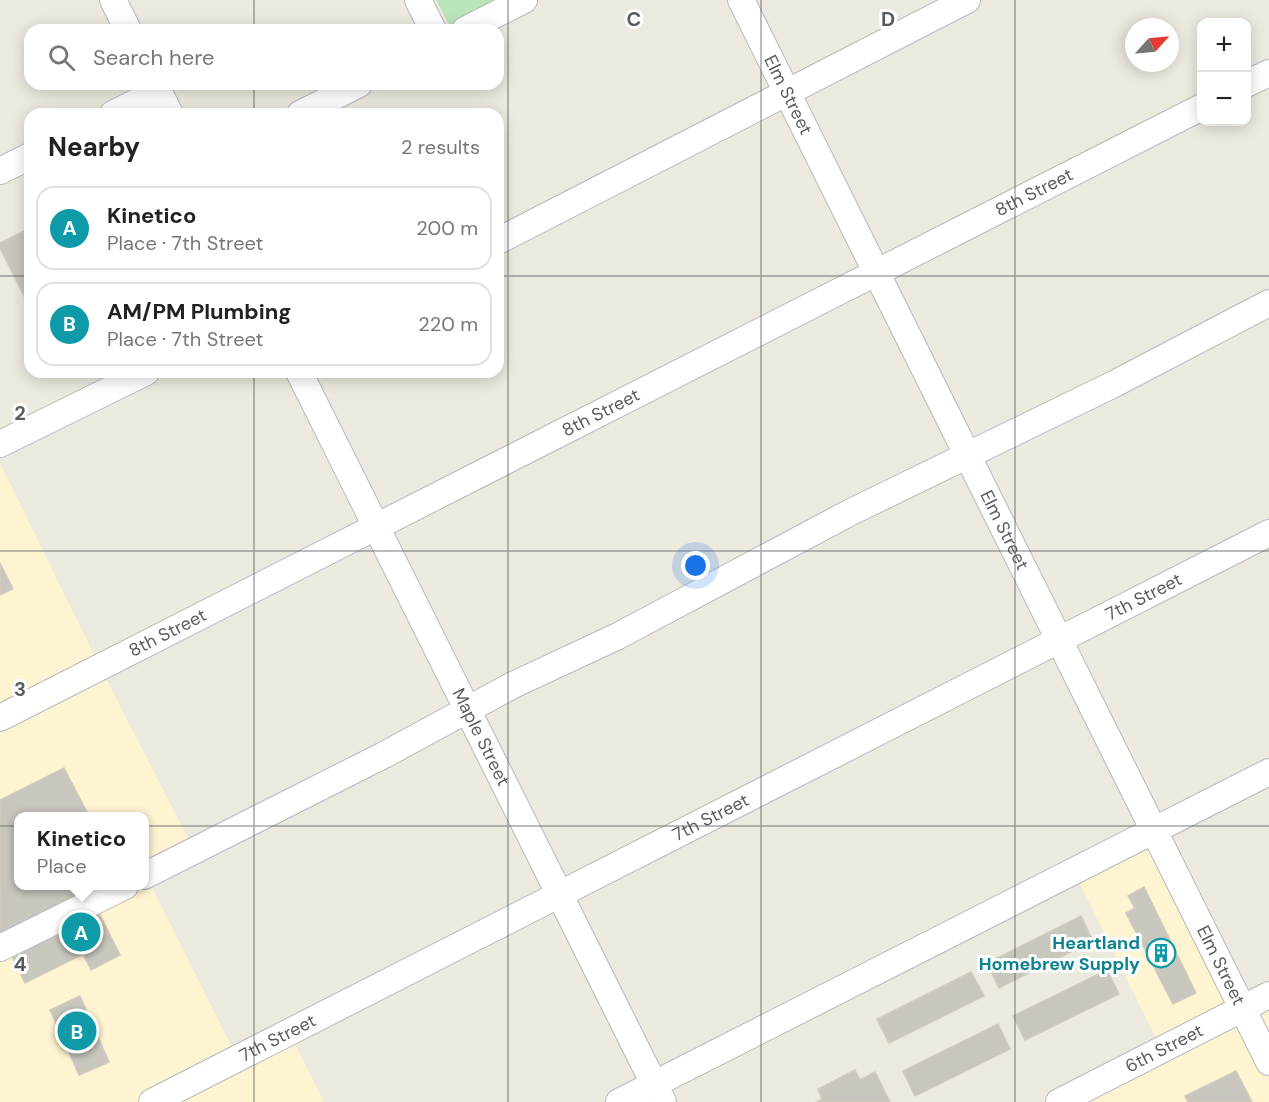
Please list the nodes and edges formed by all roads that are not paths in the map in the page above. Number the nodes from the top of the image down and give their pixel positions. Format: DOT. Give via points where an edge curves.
graph roads {
  1 [pos="113,0"];
  2 [pos="418,0"];
  3 [pos="524,0"];
  4 [pos="741,0"];
  5 [pos="967,0"];
  6 [pos="125,24"];
  7 [pos="430,24"];
  8 [pos="477,24"];
  9 [pos="1269,73"];
  10 [pos="1251,82"];
  11 [pos="152,90"];
  12 [pos="158,90"];
  13 [pos="347,90"];
  14 [pos="787,92"];
  15 [pos="123,108"];
  16 [pos="167,108"];
  17 [pos="312,108"];
  18 [pos="1197,110"];
  19 [pos="24,159"];
  20 [pos="0,171"];
  21 [pos="504,239"];
  22 [pos="876,272"];
  23 [pos="1269,303"];
  24 [pos="134,378"];
  25 [pos="302,378"];
  26 [pos="0,444"];
  27 [pos="968,456"];
  28 [pos="376,526"];
  29 [pos="1269,533"];
  30 [pos="1059,640"];
  31 [pos="469,711"];
  32 [pos="0,718"];
  33 [pos="1269,772"];
  34 [pos="1154,830"];
  35 [pos="149,873"];
  36 [pos="115,890"];
  37 [pos="560,894"];
  38 [pos="0,948"];
  39 [pos="1269,995"];
  40 [pos="1243,1009"];
  41 [pos="1269,1062"];
  42 [pos="658,1093"];
  43 [pos="152,1102"];
  44 [pos="619,1102"];
  45 [pos="1059,1102"];
  1 -- 6 [label="street"];
  2 -- 7 [label="street"];
  3 -- 8 [label="street"];
  4 -- 14 [label="street, Elm Street"];
  5 -- 14 [label="street"];
  9 -- 10 [label="street"];
  11 -- 15 [label="street"];
  12 -- 16 [label="street"];
  13 -- 17 [label="street"];
  14 -- 21 [label="street"];
  14 -- 22 [label="street, Elm Street"];
  18 -- 22 [label="street, 8th Street"];
  19 -- 20 [label="street"];
  22 -- 27 [label="street, Elm Street"];
  22 -- 28 [label="street, 8th Street"];
  23 -- 27 [label="street"];
  24 -- 26 [label="street"];
  25 -- 28 [label="street, Maple Street"];
  27 -- 30 [label="street, Elm Street"];
  27 -- 31 [label="street" via="851,512"];
  28 -- 31 [label="street, Maple Street"];
  28 -- 32 [label="street, 8th Street"];
  29 -- 30 [label="street, 7th Street"];
  30 -- 34 [label="street, Elm Street"];
  30 -- 37 [label="street, 7th Street"];
  31 -- 35 [label="street"];
  31 -- 37 [label="street, Maple Street"];
  33 -- 34 [label="street"];
  34 -- 40 [label="street, Elm Street"];
  34 -- 42 [label="street"];
  36 -- 38 [label="street"];
  37 -- 42 [label="street, Maple Street"];
  37 -- 43 [label="street, 7th Street"];
  39 -- 40 [label="street, 6th Street"];
  40 -- 41 [label="street, Elm Street"];
  40 -- 45 [label="street, 6th Street"];
  42 -- 44 [label="street"];
}
